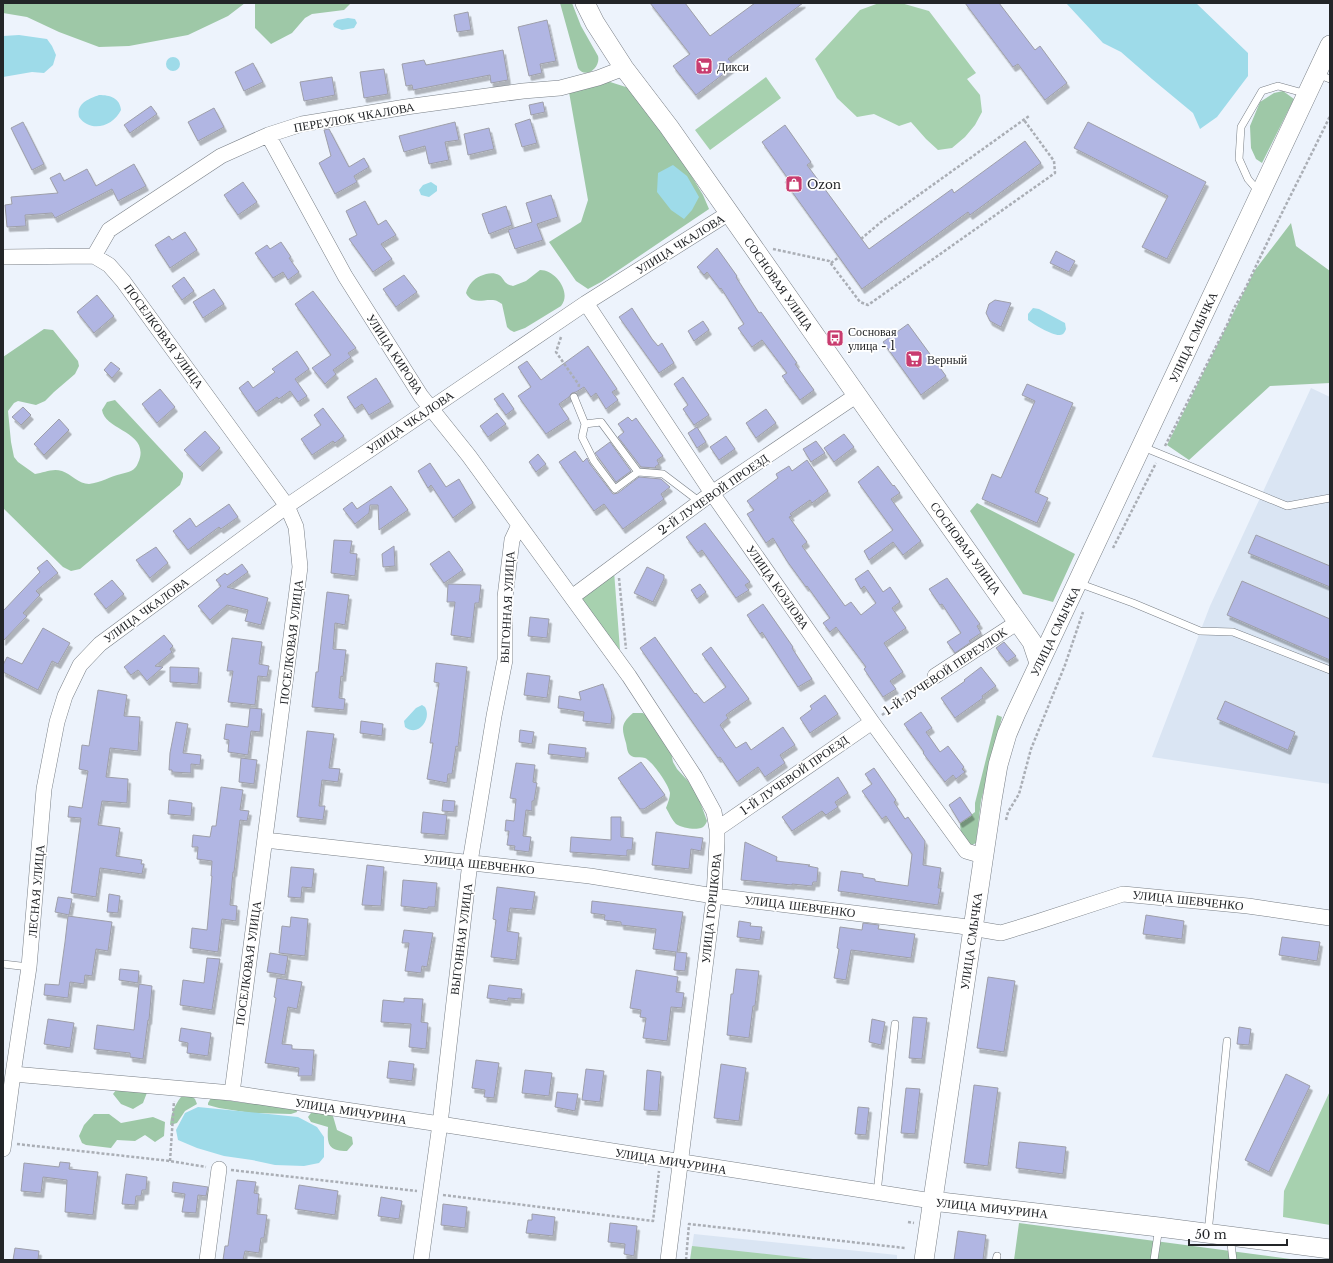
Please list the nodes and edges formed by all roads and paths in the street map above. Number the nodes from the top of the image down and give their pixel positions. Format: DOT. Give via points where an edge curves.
graph roads {
  1 [pos="586,3"];
  2 [pos="1330,45"];
  3 [pos="624,68"];
  4 [pos="1323,77"];
  5 [pos="1307,94"];
  6 [pos="1029,116"];
  7 [pos="1330,116"];
  8 [pos="1024,120"];
  9 [pos="268,135"];
  10 [pos="1260,194"];
  11 [pos="729,213"];
  12 [pos="861,239"];
  13 [pos="771,249"];
  14 [pos="94,256"];
  15 [pos="3,257"];
  16 [pos="839,257"];
  17 [pos="831,263"];
  18 [pos="586,303"];
  19 [pos="568,316"];
  20 [pos="857,395"];
  21 [pos="574,397"];
  22 [pos="430,408"];
  23 [pos="585,424"];
  24 [pos="1141,446"];
  25 [pos="1161,454"];
  26 [pos="638,472"];
  27 [pos="712,493"];
  28 [pos="1330,498"];
  29 [pos="700,502"];
  30 [pos="287,506"];
  31 [pos="519,525"];
  32 [pos="1110,553"];
  33 [pos="618,564"];
  34 [pos="1078,583"];
  35 [pos="572,597"];
  36 [pos="1083,611"];
  37 [pos="1018,622"];
  38 [pos="100,644"];
  39 [pos="1039,663"];
  40 [pos="1330,670"];
  41 [pos="629,676"];
  42 [pos="935,676"];
  43 [pos="872,722"];
  44 [pos="1006,820"];
  45 [pos="717,829"];
  46 [pos="265,840"];
  47 [pos="983,856"];
  48 [pos="470,862"];
  49 [pos="714,896"];
  50 [pos="1330,918"];
  51 [pos="974,928"];
  52 [pos="3,964"];
  53 [pos="29,967"];
  54 [pos="895,1024"];
  55 [pos="1227,1042"];
  56 [pos="13,1074"];
  57 [pos="174,1088"];
  58 [pos="232,1092"];
  59 [pos="440,1124"];
  60 [pos="4,1146"];
  61 [pos="660,1159"];
  62 [pos="170,1161"];
  63 [pos="680,1162"];
  64 [pos="219,1169"];
  65 [pos="430,1193"];
  66 [pos="877,1193"];
  67 [pos="932,1201"];
  68 [pos="1159,1227"];
  69 [pos="1208,1233"];
  70 [pos="1230,1236"];
  71 [pos="906,1248"];
  72 [pos="1330,1249"];
  73 [pos="207,1260"];
  74 [pos="421,1260"];
  75 [pos="668,1260"];
  76 [pos="686,1260"];
  77 [pos="924,1260"];
  78 [pos="1154,1260"];
  79 [pos="1233,1260"];
  1 -- 3 [label="street, СОСНОВАЯ УЛИЦА" via="595,23"];
  2 -- 4 [label="street, УЛИЦА СМЫЧКА"];
  3 -- 9 [label="street, ПЕРЕУЛОК ЧКАЛОВА" via="560,88 376,112 302,124"];
  3 -- 11 [label="street, СОСНОВАЯ УЛИЦА"];
  4 -- 5 [label="street, УЛИЦА СМЫЧКА"];
  5 -- 10 [label="street, УЛИЦА СМЫЧКА"];
  5 -- 10 [label="lane" via="1278,86 1262,91 1241,127 1239,159 1248,179"];
  6 -- 8 [label="path"];
  7 -- 25 [label="path"];
  8 -- 12 [label="path"];
  8 -- 17 [label="path" via="1054,161 1055,174 868,305 860,302"];
  9 -- 14 [label="street, ПЕРЕУЛОК ЧКАЛОВА" via="221,156 109,230"];
  9 -- 22 [label="street, УЛИЦА КИРОВА" via="345,276"];
  10 -- 24 [label="street, УЛИЦА СМЫЧКА"];
  11 -- 18 [label="street, УЛИЦА ЧКАЛОВА"];
  11 -- 20 [label="street, СОСНОВАЯ УЛИЦА"];
  13 -- 17 [label="path"];
  14 -- 15 [label="street"];
  14 -- 30 [label="street, ПОСЕЛКОВАЯ УЛИЦА" via="108,265 123,281"];
  16 -- 17 [label="path"];
  18 -- 19 [label="street, УЛИЦА ЧКАЛОВА"];
  18 -- 27 [label="street, УЛИЦА КОЗЛОВА"];
  19 -- 21 [label="path" via="556,352 579,385"];
  19 -- 22 [label="street, УЛИЦА ЧКАЛОВА"];
  20 -- 27 [label="street, 2-Й ЛУЧЕВОЙ ПРОЕЗД"];
  20 -- 37 [label="street, СОСНОВАЯ УЛИЦА"];
  21 -- 23 [label="lane"];
  22 -- 30 [label="street, УЛИЦА ЧКАЛОВА"];
  22 -- 31 [label="street, УЛИЦА КИРОВА"];
  23 -- 26 [label="lane" via="601,422"];
  23 -- 26 [label="lane" via="582,437 594,460 615,489"];
  24 -- 25 [label="lane"];
  24 -- 34 [label="street, УЛИЦА СМЫЧКА"];
  25 -- 28 [label="lane" via="1287,506"];
  25 -- 32 [label="path"];
  26 -- 29 [label="lane" via="663,474"];
  27 -- 29 [label="street, 2-Й ЛУЧЕВОЙ ПРОЕЗД"];
  27 -- 43 [label="street, УЛИЦА КОЗЛОВА"];
  29 -- 33 [label="street, 2-Й ЛУЧЕВОЙ ПРОЕЗД"];
  30 -- 38 [label="street, УЛИЦА ЧКАЛОВА"];
  30 -- 46 [label="street, ПОСЕЛКОВАЯ УЛИЦА" via="296,527 300,567"];
  31 -- 35 [label="street, УЛИЦА КИРОВА"];
  31 -- 48 [label="street, ВЫГОННАЯ УЛИЦА" via="512,540 505,597 505,660"];
  33 -- 35 [label="street, 2-Й ЛУЧЕВОЙ ПРОЕЗД"];
  33 -- 41 [label="path"];
  34 -- 39 [label="street, УЛИЦА СМЫЧКА"];
  34 -- 40 [label="lane" via="1200,631 1233,632"];
  35 -- 41 [label="street, УЛИЦА ГОРШКОВА"];
  36 -- 44 [label="path" via="1065,665 1031,749 1018,794"];
  37 -- 39 [label="street, СОСНОВАЯ УЛИЦА" via="1032,642"];
  37 -- 42 [label="street, 1-Й ЛУЧЕВОЙ ПЕРЕУЛОК"];
  38 -- 53 [label="street, ЛЕСНАЯ УЛИЦА" via="80,665 65,696 57,722 44,789"];
  39 -- 47 [label="street, УЛИЦА СМЫЧКА" via="1007,734 998,765"];
  41 -- 45 [label="street, УЛИЦА ГОРШКОВА" via="707,797 714,812"];
  42 -- 43 [label="path, 1-Й ЛУЧЕВОЙ ПЕРЕУЛОК"];
  43 -- 45 [label="street, 1-Й ЛУЧЕВОЙ ПРОЕЗД"];
  43 -- 47 [label="street, УЛИЦА КОЗЛОВА" via="966,851"];
  45 -- 49 [label="street, УЛИЦА ГОРШКОВА"];
  46 -- 48 [label="street, УЛИЦА ШЕВЧЕНКО"];
  46 -- 58 [label="street, ПОСЕЛКОВАЯ УЛИЦА"];
  47 -- 51 [label="street, УЛИЦА СМЫЧКА"];
  48 -- 49 [label="street, УЛИЦА ШЕВЧЕНКО" via="590,876"];
  48 -- 59 [label="street, ВЫГОННАЯ УЛИЦА"];
  49 -- 51 [label="street, УЛИЦА ШЕВЧЕНКО"];
  49 -- 63 [label="street, УЛИЦА ГОРШКОВА"];
  50 -- 51 [label="street, УЛИЦА ШЕВЧЕНКО" via="1248,906 1123,894 1001,933"];
  51 -- 67 [label="street, УЛИЦА СМЫЧКА"];
  52 -- 53 [label="lane"];
  53 -- 56 [label="street, ЛЕСНАЯ УЛИЦА"];
  54 -- 66 [label="lane"];
  55 -- 69 [label="lane"];
  56 -- 57 [label="street, УЛИЦА МИЧУРИНА"];
  56 -- 60 [label="street, ЛЕСНАЯ УЛИЦА"];
  57 -- 58 [label="street, УЛИЦА МИЧУРИНА"];
  57 -- 62 [label="path"];
  58 -- 59 [label="street, УЛИЦА МИЧУРИНА"];
  59 -- 61 [label="street, УЛИЦА МИЧУРИНА"];
  59 -- 65 [label="street, ВЫГОННАЯ УЛИЦА"];
  60 -- 62 [label="path"];
  61 -- 63 [label="street, УЛИЦА МИЧУРИНА"];
  61 -- 65 [label="path" via="653,1221"];
  62 -- 64 [label="path"];
  63 -- 66 [label="street, УЛИЦА МИЧУРИНА"];
  63 -- 75 [label="street, УЛИЦА ГОРШКОВА"];
  64 -- 65 [label="path"];
  64 -- 73 [label="street"];
  65 -- 74 [label="street, ВЫГОННАЯ УЛИЦА"];
  66 -- 67 [label="street, УЛИЦА МИЧУРИНА"];
  67 -- 68 [label="street, УЛИЦА МИЧУРИНА"];
  67 -- 77 [label="street, УЛИЦА СМЫЧКА"];
  68 -- 69 [label="street, УЛИЦА МИЧУРИНА"];
  68 -- 78 [label="lane"];
  69 -- 70 [label="street, УЛИЦА МИЧУРИНА"];
  70 -- 72 [label="street, УЛИЦА МИЧУРИНА"];
  70 -- 79 [label="lane"];
  71 -- 76 [label="path" via="689,1224"];
}
